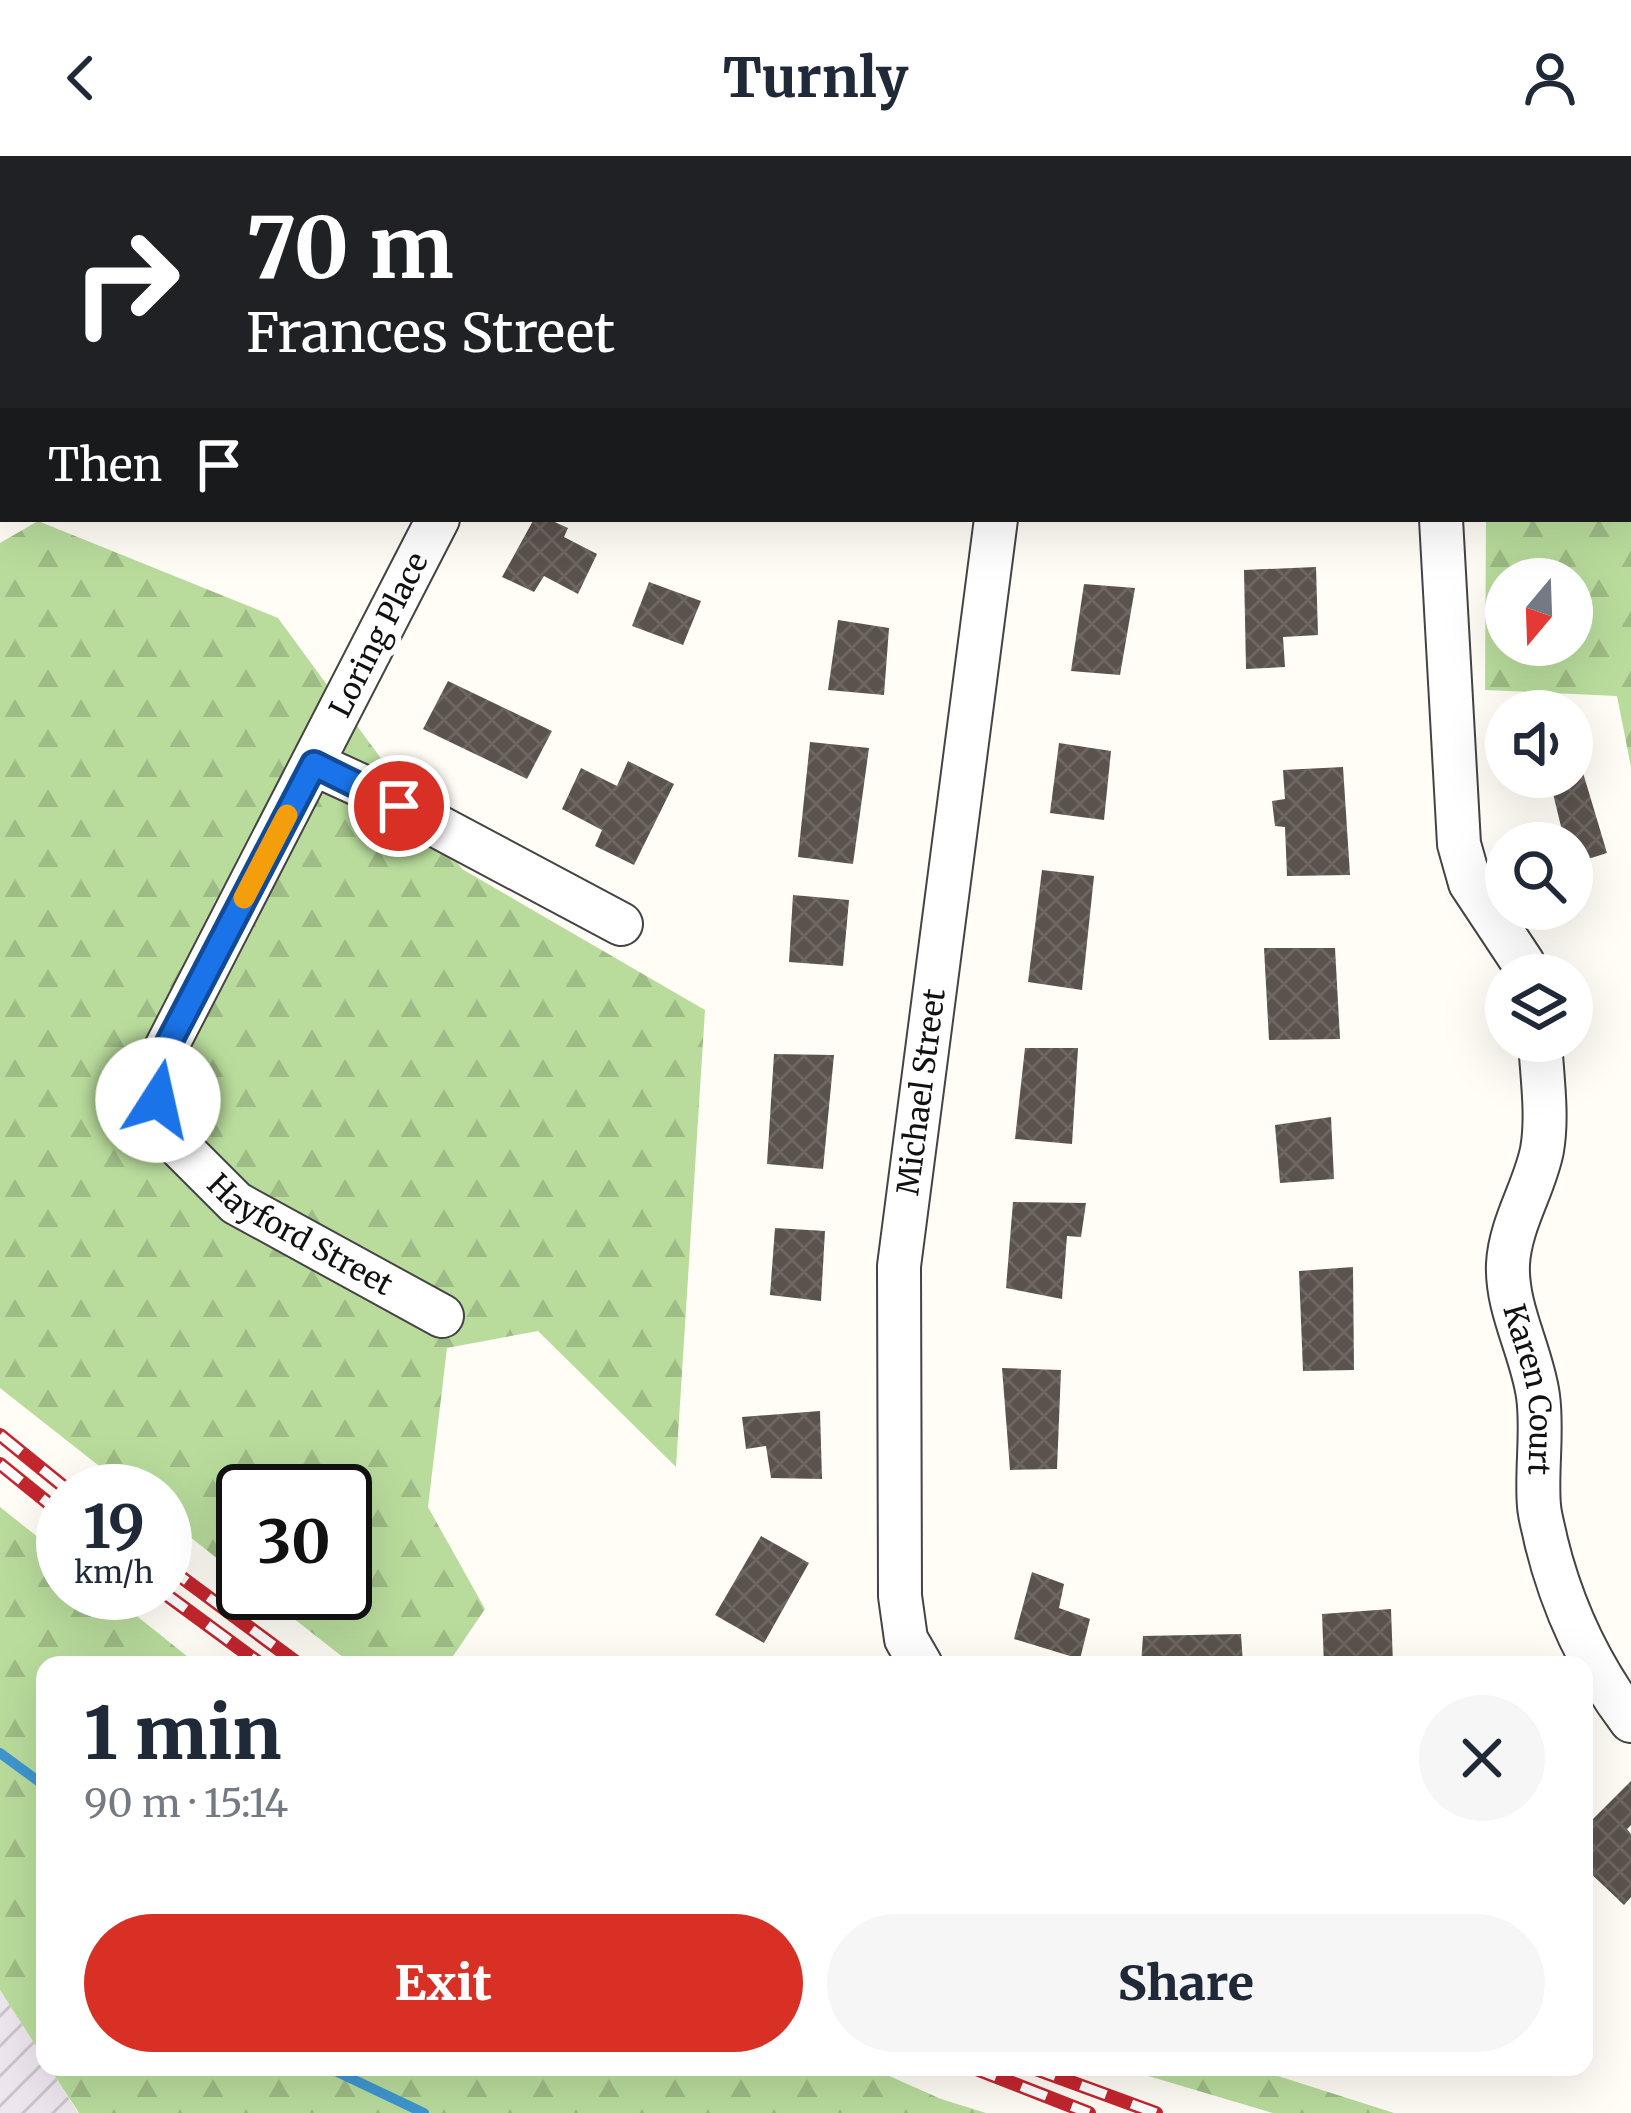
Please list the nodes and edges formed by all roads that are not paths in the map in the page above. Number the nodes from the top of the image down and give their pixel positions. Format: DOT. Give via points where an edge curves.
graph roads {
  1 [pos="436,522"];
  2 [pos="996,522"];
  3 [pos="1441,522"];
  4 [pos="314,764"];
  5 [pos="621,924"];
  6 [pos="1517,954"];
  7 [pos="1541,1062"];
  8 [pos="154,1071"];
  9 [pos="442,1316"];
  10 [pos="916,1656"];
  11 [pos="1589,1656"];
  12 [pos="1593,1664"];
  13 [pos="1631,1721"];
  1 -- 4 [label="street, Loring Place"];
  2 -- 10 [label="street, Michael Street" via="899,1266 900,1596"];
  3 -- 6 [label="street" via="1459,844 1470,883"];
  4 -- 5 [label="street"];
  4 -- 8 [label="street, Loring Place"];
  7 -- 11 [label="street, Karen Court" via="1542,1151 1508,1263 1539,1400 1539,1510 1555,1577"];
  8 -- 9 [label="street, Hayford Street" via="162,1130 236,1203"];
  12 -- 13 [label="street, Karen Court"];
}
